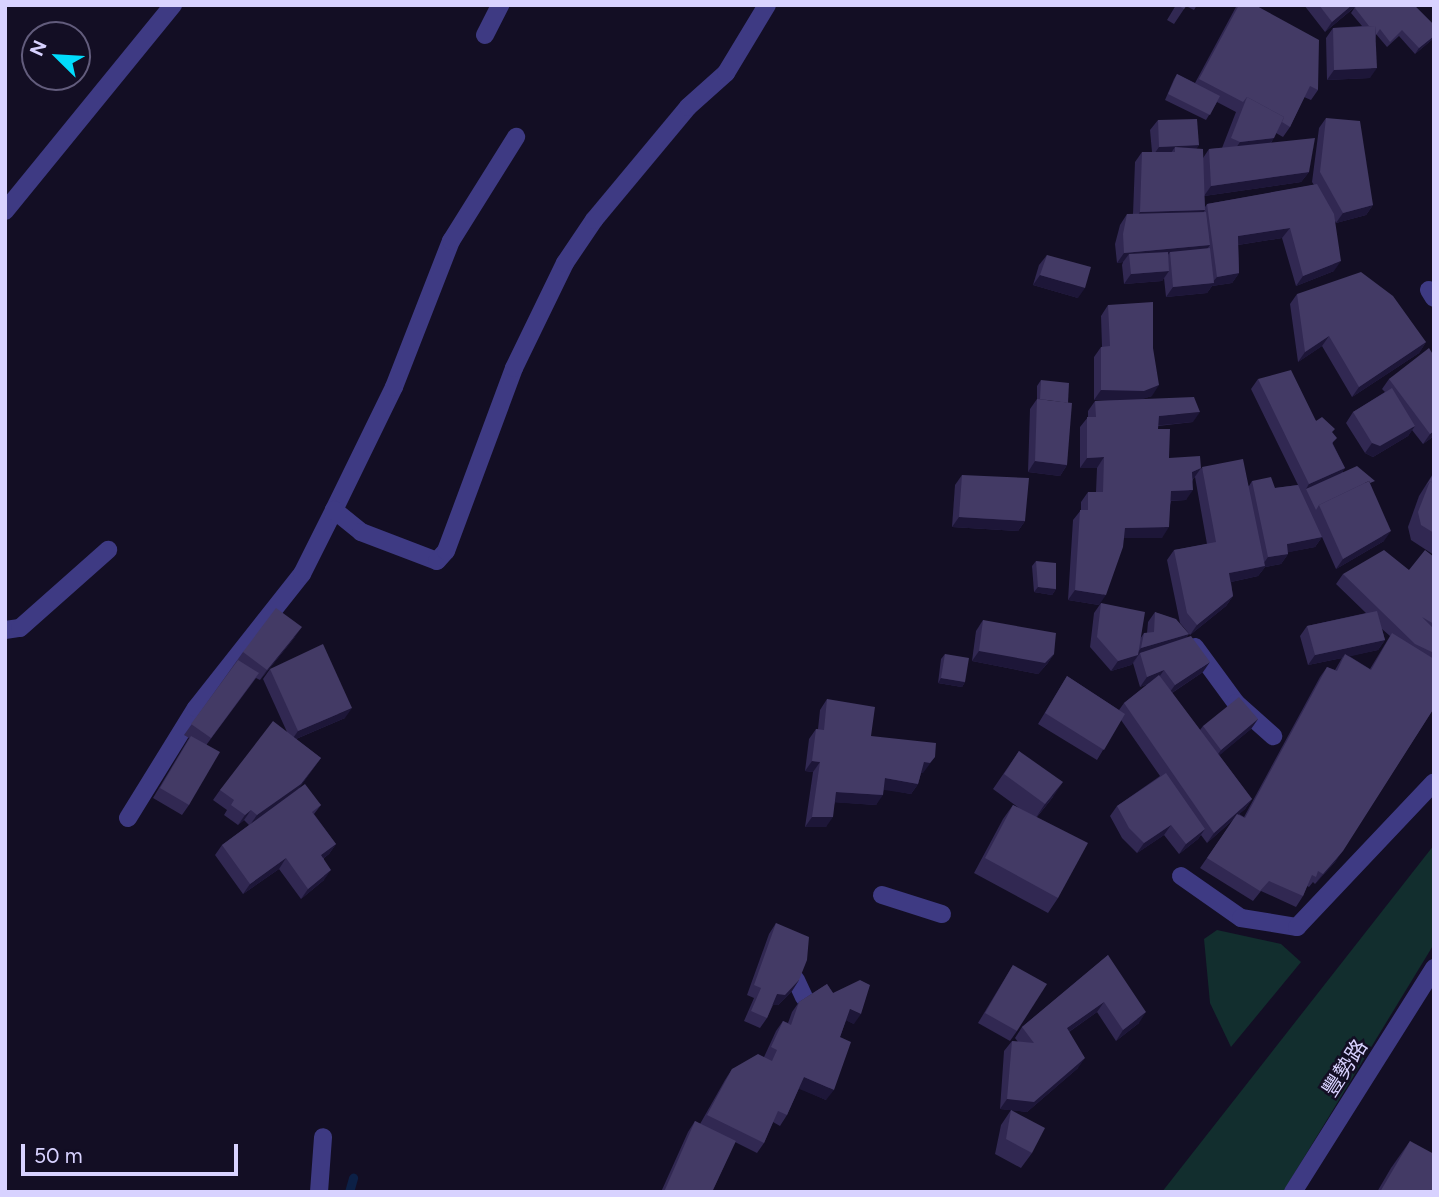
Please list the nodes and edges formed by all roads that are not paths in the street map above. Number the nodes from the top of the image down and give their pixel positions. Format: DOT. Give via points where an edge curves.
graph roads {
  1 [pos="173,5"];
  2 [pos="500,5"];
  3 [pos="767,5"];
  4 [pos="485,35"];
  5 [pos="516,137"];
  6 [pos="5,211"];
  7 [pos="334,510"];
  8 [pos="107,550"];
  9 [pos="5,630"];
  10 [pos="1189,640"];
  11 [pos="1273,736"];
  12 [pos="1434,782"];
  13 [pos="128,818"];
  14 [pos="1181,876"];
  15 [pos="882,895"];
  16 [pos="942,914"];
  17 [pos="1434,968"];
  18 [pos="323,1137"];
  19 [pos="319,1192"];
  20 [pos="1293,1192"];
  1 -- 6 [label="street"];
  2 -- 4 [label="street"];
  3 -- 7 [label="street" via="726,73 688,107 594,220 565,263 514,368 446,551 437,561 361,532"];
  5 -- 7 [label="street" via="451,241 394,387"];
  7 -- 13 [label="street" via="302,574 196,708"];
  8 -- 9 [label="street" via="20,628"];
  10 -- 11 [label="street" via="1236,703"];
  12 -- 14 [label="street" via="1297,927 1241,918"];
  15 -- 16 [label="street"];
  17 -- 20 [label="street, 豐勢路"];
  18 -- 19 [label="street"];
}
